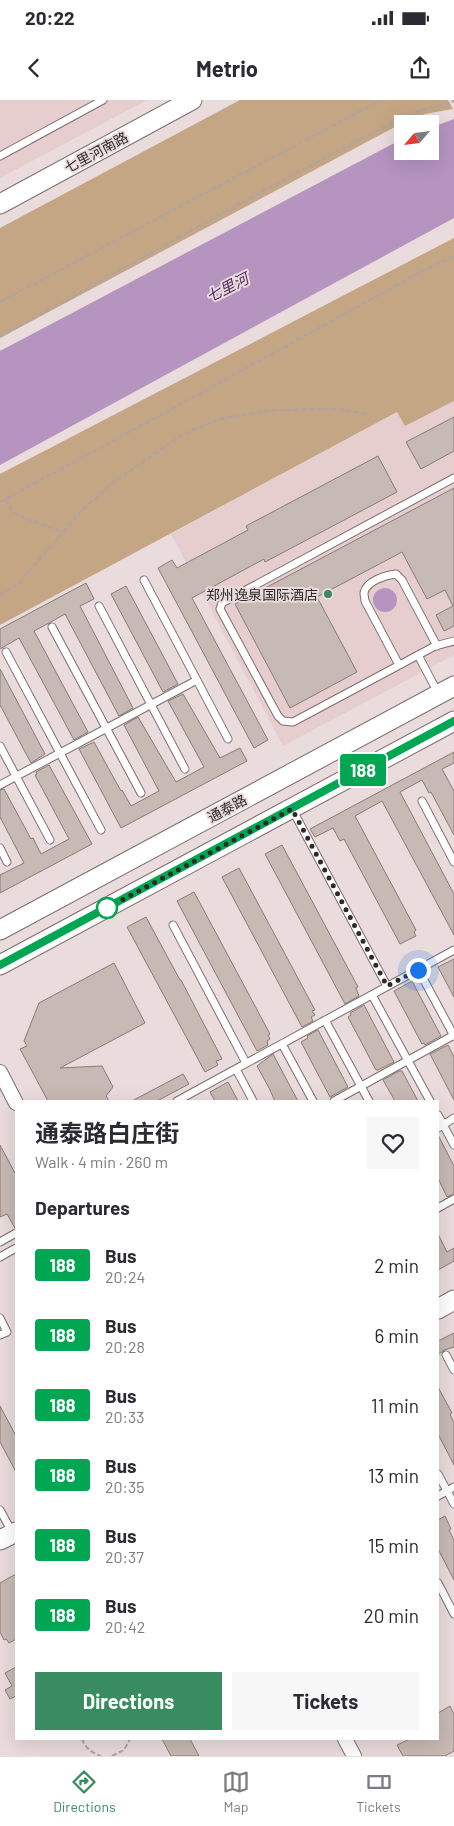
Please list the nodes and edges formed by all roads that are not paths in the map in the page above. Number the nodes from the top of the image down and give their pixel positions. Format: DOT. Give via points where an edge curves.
graph roads {
  1 [pos="103,100"];
  2 [pos="192,100"];
  3 [pos="0,156"];
  4 [pos="0,204"];
  5 [pos="454,478"];
  6 [pos="144,580"];
  7 [pos="99,606"];
  8 [pos="52,627"];
  9 [pos="454,641"];
  10 [pos="437,646"];
  11 [pos="6,652"];
  12 [pos="418,655"];
  13 [pos="399,665"];
  14 [pos="197,680"];
  15 [pos="446,690"];
  16 [pos="151,704"];
  17 [pos="454,721"];
  18 [pos="106,728"];
  19 [pos="228,739"];
  20 [pos="0,746"];
  21 [pos="60,753"];
  22 [pos="186,769"];
  23 [pos="16,776"];
  24 [pos="0,785"];
  25 [pos="140,793"];
  26 [pos="422,801"];
  27 [pos="292,809"];
  28 [pos="100,830"];
  29 [pos="50,840"];
  30 [pos="0,848"];
  31 [pos="7,862"];
  32 [pos="454,862"];
  33 [pos="173,925"];
  34 [pos="0,930"];
  35 [pos="454,950"];
  36 [pos="0,965"];
  37 [pos="418,970"];
  38 [pos="387,986"];
  39 [pos="372,995"];
  40 [pos="325,1020"];
  41 [pos="454,1036"];
  42 [pos="282,1044"];
  43 [pos="408,1061"];
  44 [pos="246,1064"];
  45 [pos="236,1069"];
  46 [pos="0,1072"];
  47 [pos="361,1086"];
  48 [pos="193,1093"];
  49 [pos="179,1100"];
  50 [pos="196,1100"];
  51 [pos="252,1100"];
  52 [pos="312,1100"];
  53 [pos="336,1100"];
  54 [pos="368,1100"];
  55 [pos="429,1100"];
  56 [pos="15,1101"];
  57 [pos="454,1118"];
  58 [pos="440,1126"];
  59 [pos="454,1145"];
  60 [pos="454,1199"];
  61 [pos="439,1207"];
  62 [pos="15,1234"];
  63 [pos="0,1242"];
  64 [pos="15,1249"];
  65 [pos="0,1257"];
  66 [pos="454,1300"];
  67 [pos="439,1308"];
  68 [pos="0,1318"];
  69 [pos="0,1335"];
  70 [pos="446,1355"];
  71 [pos="454,1370"];
  72 [pos="439,1475"];
  73 [pos="450,1489"];
  74 [pos="439,1495"];
  75 [pos="454,1504"];
  76 [pos="0,1510"];
  77 [pos="10,1535"];
  78 [pos="439,1585"];
  79 [pos="454,1614"];
  80 [pos="346,1740"];
  81 [pos="354,1756"];
  1 -- 3 [label="lane"];
  2 -- 4 [label="street, 七里河南路"];
  5 -- 13 [label="lane" via="222,603 220,609 283,721 293,722"];
  6 -- 14 [label="lane"];
  7 -- 16 [label="lane"];
  8 -- 18 [label="lane"];
  9 -- 10 [label="lane"];
  10 -- 12 [label="lane"];
  10 -- 13 [label="lane" via="402,580 396,574 387,575 368,585 364,592 365,602"];
  11 -- 21 [label="lane"];
  12 -- 13 [label="lane"];
  12 -- 15 [label="lane"];
  14 -- 16 [label="lane"];
  14 -- 19 [label="lane"];
  15 -- 34 [label="street, 通泰路"];
  16 -- 18 [label="lane"];
  16 -- 22 [label="lane"];
  17 -- 27 [label="street"];
  18 -- 21 [label="lane"];
  18 -- 25 [label="lane"];
  20 -- 23 [label="lane"];
  21 -- 23 [label="lane"];
  21 -- 28 [label="lane"];
  23 -- 24 [label="lane"];
  23 -- 29 [label="lane"];
  26 -- 32 [label="lane"];
  27 -- 36 [label="street"];
  27 -- 38 [label="lane"];
  30 -- 31 [label="lane"];
  33 -- 44 [label="lane"];
  35 -- 37 [label="lane"];
  37 -- 38 [label="lane"];
  37 -- 41 [label="lane"];
  38 -- 39 [label="lane"];
  39 -- 40 [label="lane"];
  39 -- 43 [label="lane"];
  40 -- 42 [label="lane"];
  40 -- 47 [label="lane"];
  41 -- 43 [label="lane"];
  42 -- 44 [label="lane"];
  42 -- 52 [label="lane"];
  43 -- 47 [label="lane"];
  43 -- 55 [label="lane"];
  44 -- 45 [label="lane"];
  45 -- 48 [label="lane"];
  45 -- 51 [label="lane"];
  46 -- 56 [label="street"];
  47 -- 53 [label="lane"];
  47 -- 54 [label="lane"];
  48 -- 49 [label="lane"];
  48 -- 50 [label="lane"];
  57 -- 58 [label="lane"];
  58 -- 59 [label="lane"];
  60 -- 61 [label="lane"];
  62 -- 63 [label="lane"];
  64 -- 65 [label="lane"];
  66 -- 67 [label="street"];
  68 -- 69 [label="lane" via="7,1332"];
  70 -- 71 [label="lane"];
  72 -- 73 [label="lane"];
  73 -- 74 [label="lane"];
  73 -- 75 [label="lane"];
  76 -- 77 [label="lane"];
  78 -- 79 [label="lane"];
  80 -- 81 [label="street"];
}
